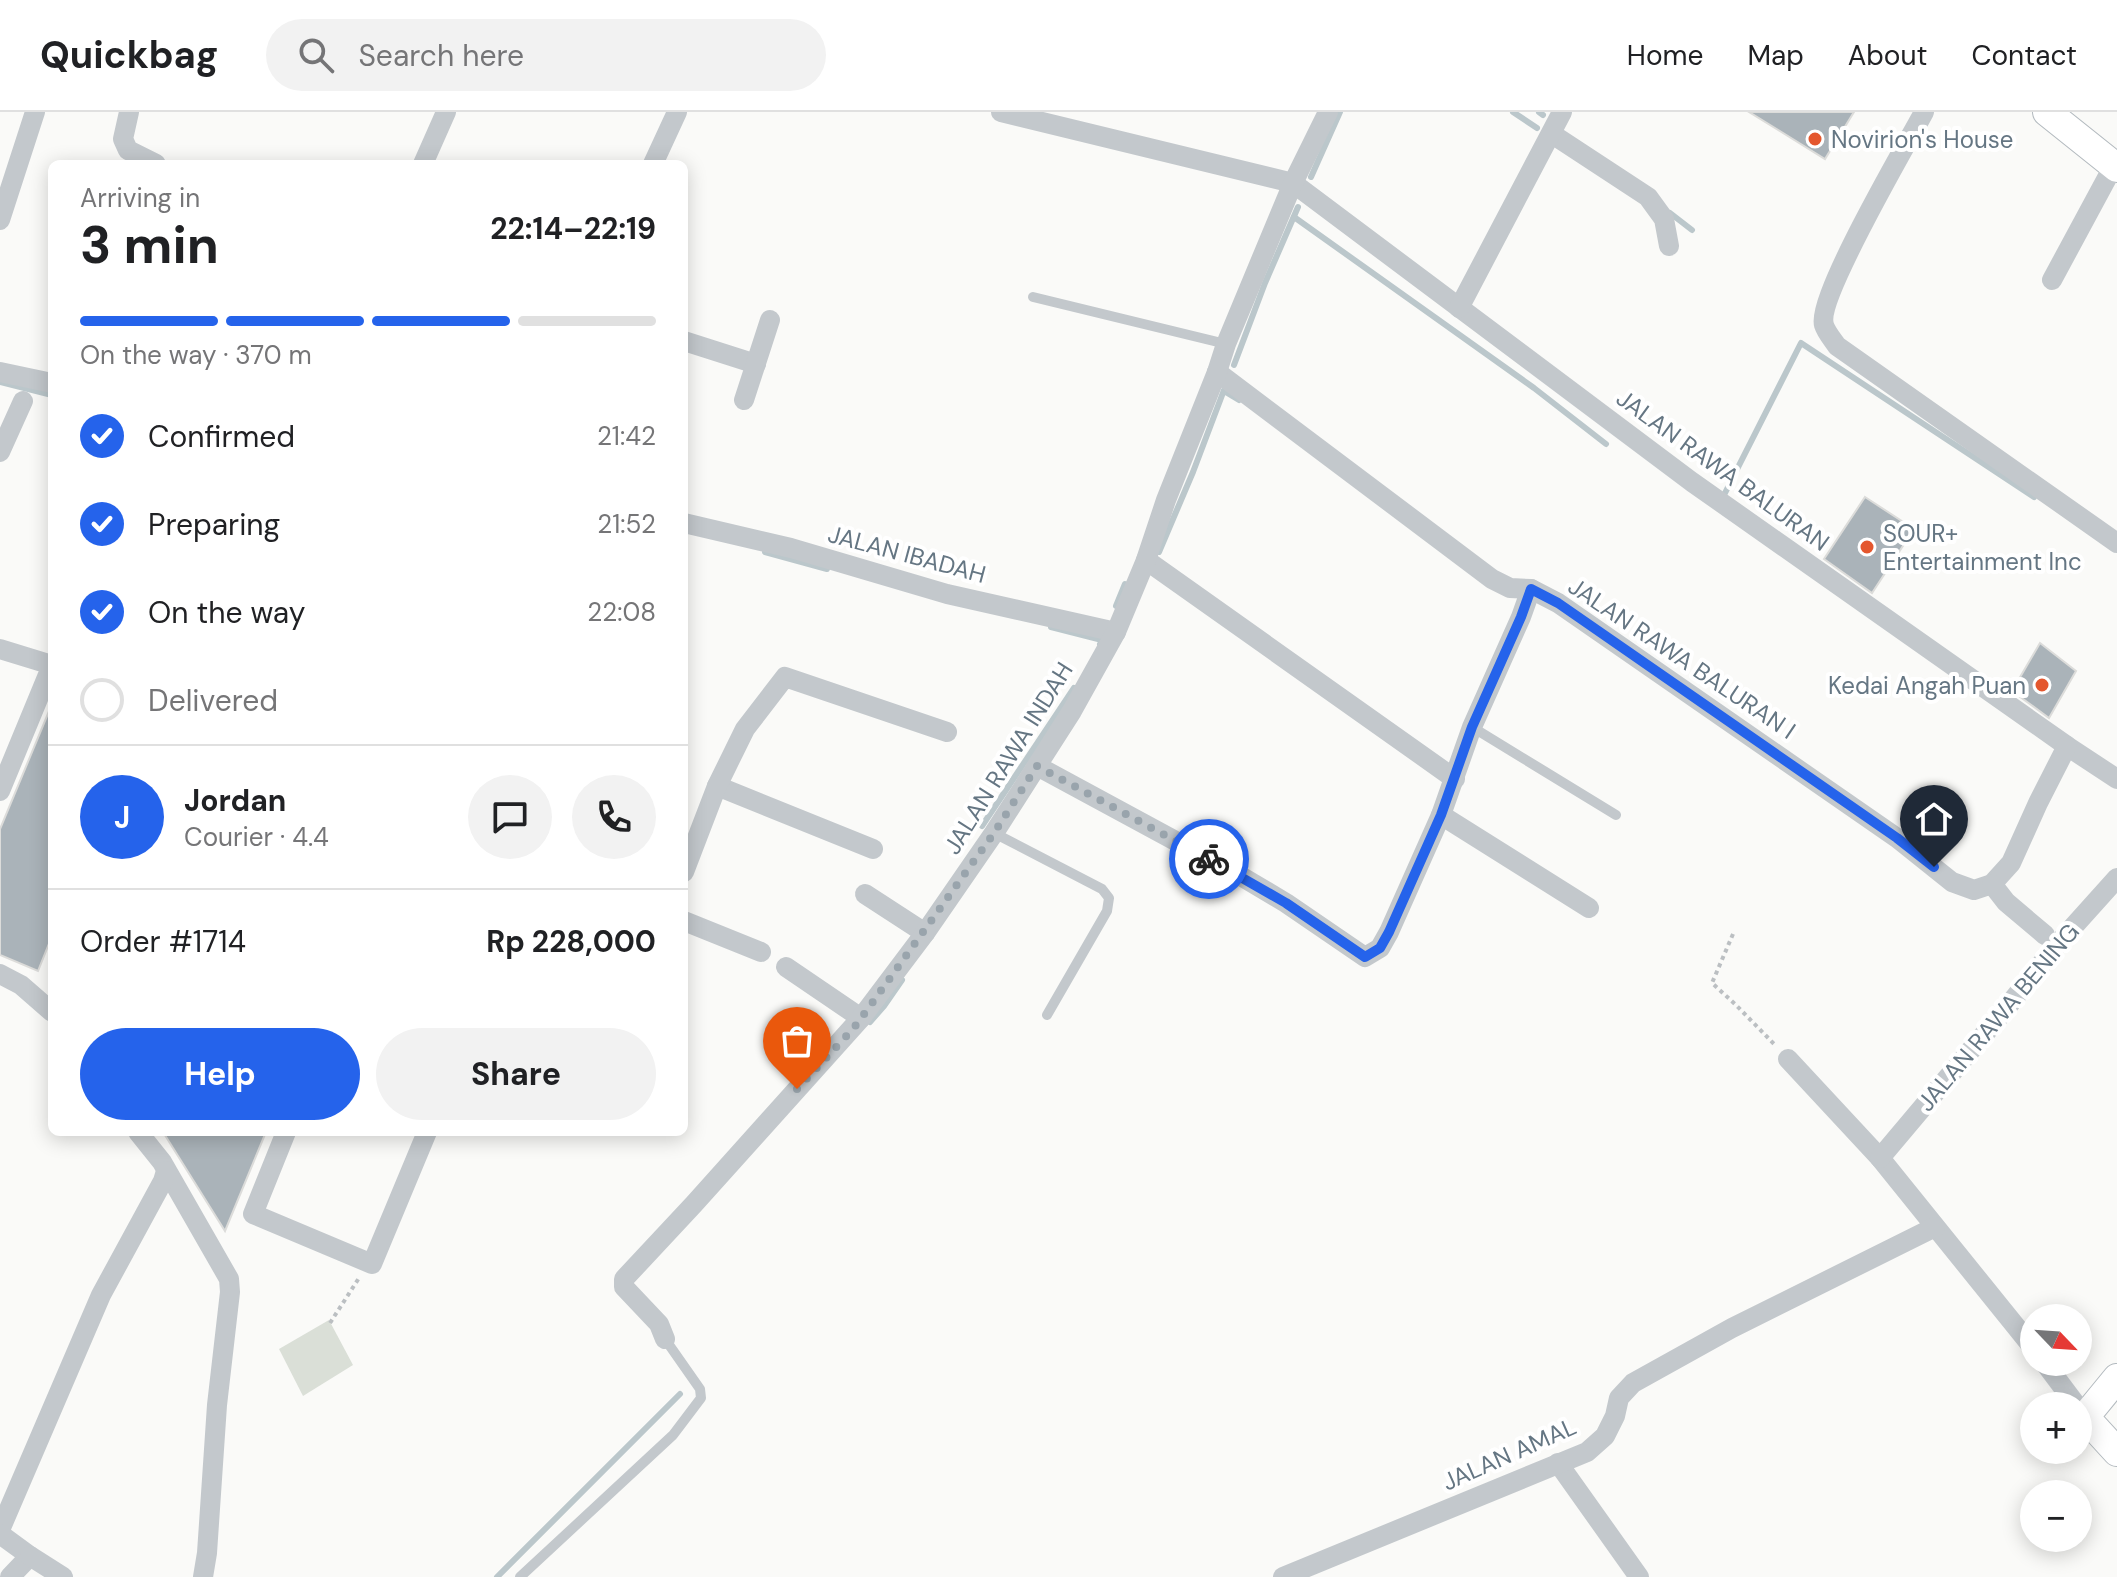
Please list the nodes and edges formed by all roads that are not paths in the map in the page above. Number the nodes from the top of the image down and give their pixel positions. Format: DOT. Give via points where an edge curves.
graph roads {
  1 [pos="35,112"];
  2 [pos="129,112"];
  3 [pos="446,112"];
  4 [pos="677,112"];
  5 [pos="1001,112"];
  6 [pos="1328,112"];
  7 [pos="1562,112"];
  8 [pos="1924,112"];
  9 [pos="2049,113"];
  10 [pos="1552,134"];
  11 [pos="148,160"];
  12 [pos="425,160"];
  13 [pos="655,160"];
  14 [pos="2115,166"];
  15 [pos="1293,183"];
  16 [pos="0,220"];
  17 [pos="1669,246"];
  18 [pos="2052,280"];
  19 [pos="1033,297"];
  20 [pos="1459,308"];
  21 [pos="770,320"];
  22 [pos="688,342"];
  23 [pos="1226,344"];
  24 [pos="756,364"];
  25 [pos="0,372"];
  26 [pos="1217,372"];
  27 [pos="48,382"];
  28 [pos="744,400"];
  29 [pos="23,401"];
  30 [pos="0,452"];
  31 [pos="688,524"];
  32 [pos="2117,543"];
  33 [pos="1146,560"];
  34 [pos="1531,589"];
  35 [pos="1116,632"];
  36 [pos="0,649"];
  37 [pos="48,664"];
  38 [pos="48,675"];
  39 [pos="1472,727"];
  40 [pos="947,732"];
  41 [pos="2067,746"];
  42 [pos="1037,766"];
  43 [pos="1455,779"];
  44 [pos="2117,779"];
  45 [pos="717,786"];
  46 [pos="0,791"];
  47 [pos="1441,815"];
  48 [pos="1616,815"];
  49 [pos="994,833"];
  50 [pos="873,849"];
  51 [pos="688,862"];
  52 [pos="2117,878"];
  53 [pos="1992,884"];
  54 [pos="865,894"];
  55 [pos="1589,908"];
  56 [pos="688,923"];
  57 [pos="925,933"];
  58 [pos="2045,935"];
  59 [pos="761,952"];
  60 [pos="786,967"];
  61 [pos="0,974"];
  62 [pos="48,1009"];
  63 [pos="1047,1015"];
  64 [pos="861,1018"];
  65 [pos="1788,1059"];
  66 [pos="141,1136"];
  67 [pos="284,1136"];
  68 [pos="425,1136"];
  69 [pos="1880,1158"];
  70 [pos="166,1171"];
  71 [pos="1935,1227"];
  72 [pos="2020,1331"];
  73 [pos="665,1339"];
  74 [pos="2117,1378"];
  75 [pos="2092,1400"];
  76 [pos="2092,1424"];
  77 [pos="2117,1452"];
  78 [pos="1558,1463"];
  79 [pos="0,1532"];
  80 [pos="30,1556"];
  81 [pos="10,1577"];
  82 [pos="63,1577"];
  83 [pos="203,1577"];
  84 [pos="520,1577"];
  85 [pos="1283,1577"];
  86 [pos="1639,1577"];
  1 -- 16 [label="street"];
  2 -- 11 [label="street" via="123,139 128,150"];
  3 -- 12 [label="street"];
  4 -- 13 [label="street"];
  5 -- 15 [label="street"];
  6 -- 15 [label="street, JALAN RAWA INDAH"];
  7 -- 10 [label="street"];
  8 -- 32 [label="street" via="1844,261 1823,323 1837,346"];
  9 -- 14 [label="street"];
  10 -- 17 [label="street" via="1648,197 1664,219"];
  10 -- 20 [label="street"];
  14 -- 18 [label="street"];
  15 -- 20 [label="street, JALAN RAWA BALURAN"];
  15 -- 23 [label="street, JALAN RAWA INDAH"];
  19 -- 23 [label="lane"];
  20 -- 41 [label="street, JALAN RAWA BALURAN" via="1692,482"];
  21 -- 24 [label="street"];
  22 -- 24 [label="street"];
  23 -- 26 [label="street, JALAN RAWA INDAH"];
  24 -- 28 [label="street"];
  25 -- 27 [label="street"];
  26 -- 33 [label="street, JALAN RAWA INDAH"];
  26 -- 34 [label="street, JALAN RAWA BALURAN I" via="1492,579 1510,588"];
  29 -- 30 [label="street"];
  31 -- 35 [label="street, JALAN IBADAH" via="947,594"];
  33 -- 35 [label="street, JALAN RAWA INDAH"];
  33 -- 43 [label="street"];
  34 -- 39 [label="street"];
  34 -- 53 [label="street, JALAN RAWA BALURAN I" via="1897,838 1952,882 1974,890"];
  35 -- 42 [label="street, JALAN RAWA INDAH"];
  36 -- 37 [label="street"];
  38 -- 46 [label="street"];
  39 -- 43 [label="street"];
  39 -- 48 [label="lane"];
  40 -- 45 [label="street" via="785,677 745,729"];
  41 -- 44 [label="street, JALAN RAWA BALURAN"];
  41 -- 53 [label="street" via="2011,863"];
  42 -- 47 [label="street" via="1244,878 1365,957 1380,948 1389,932"];
  42 -- 49 [label="street, JALAN RAWA INDAH"];
  43 -- 47 [label="street"];
  45 -- 50 [label="street"];
  45 -- 51 [label="street"];
  47 -- 55 [label="street"];
  49 -- 57 [label="street, JALAN RAWA INDAH"];
  49 -- 63 [label="lane" via="1102,889 1109,898 1107,911"];
  52 -- 69 [label="street, JALAN RAWA BENING"];
  53 -- 58 [label="street"];
  54 -- 57 [label="street"];
  56 -- 59 [label="street"];
  57 -- 64 [label="street, JALAN RAWA INDAH"];
  60 -- 64 [label="street"];
  61 -- 62 [label="street"];
  64 -- 73 [label="street, JALAN RAWA INDAH" via="624,1279 624,1287 659,1324"];
  65 -- 69 [label="street"];
  66 -- 70 [label="street"];
  67 -- 68 [label="street" via="253,1214 372,1264"];
  69 -- 71 [label="street"];
  70 -- 79 [label="street" via="101,1295"];
  70 -- 83 [label="street" via="229,1279"];
  71 -- 72 [label="street"];
  71 -- 78 [label="street, JALAN AMAL" via="1633,1383 1619,1398 1605,1436 1587,1452"];
  73 -- 84 [label="lane" via="701,1398 673,1435"];
  74 -- 75 [label="street"];
  76 -- 77 [label="street"];
  78 -- 85 [label="street, JALAN AMAL"];
  78 -- 86 [label="street"];
  79 -- 80 [label="street"];
  80 -- 81 [label="street"];
  80 -- 82 [label="street"];
}
